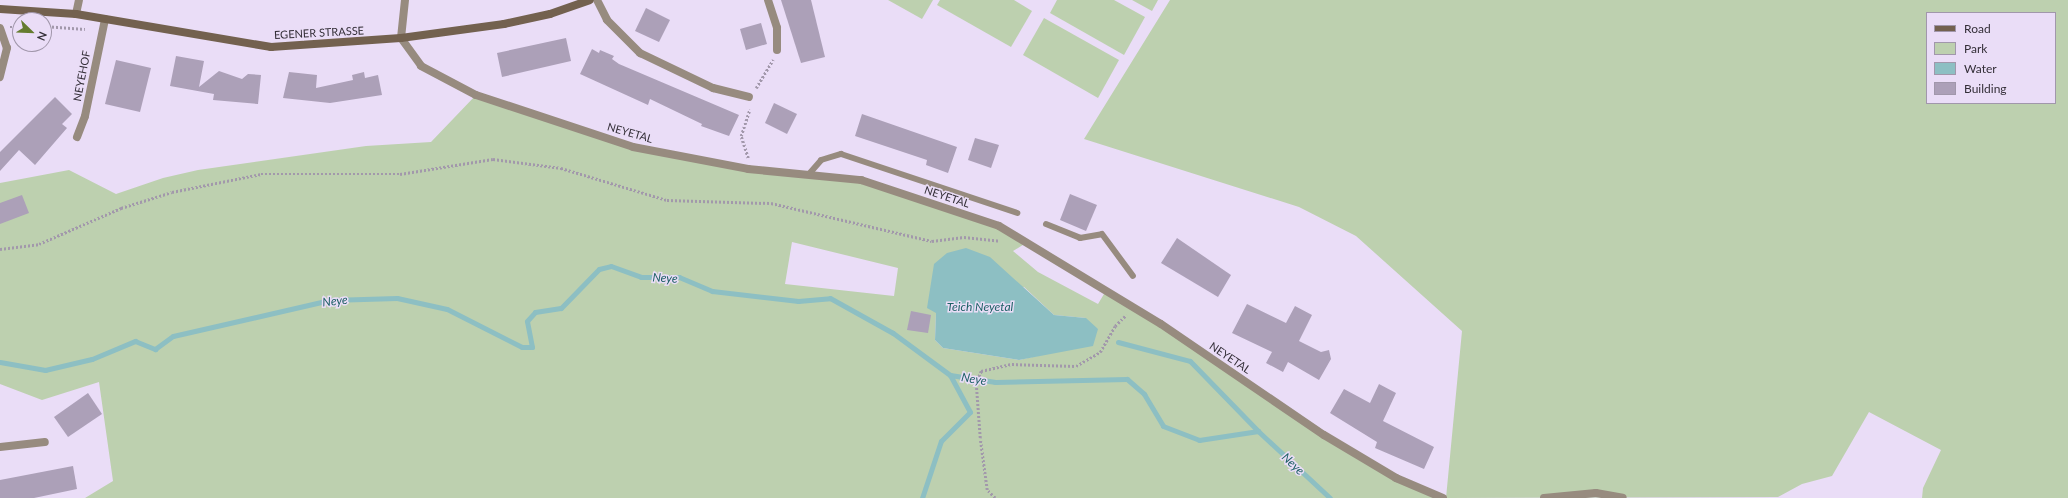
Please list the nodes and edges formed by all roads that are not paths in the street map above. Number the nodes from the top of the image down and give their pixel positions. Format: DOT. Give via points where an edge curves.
graph roads {
  1 [pos="79,0"];
  2 [pos="405,0"];
  3 [pos="590,0"];
  4 [pos="597,0"];
  5 [pos="768,0"];
  6 [pos="0,9"];
  7 [pos="76,14"];
  8 [pos="105,19"];
  9 [pos="0,28"];
  10 [pos="401,38"];
  11 [pos="777,50"];
  12 [pos="0,77"];
  13 [pos="749,97"];
  14 [pos="77,137"];
  15 [pos="809,174"];
  16 [pos="1017,212"];
  17 [pos="1046,224"];
  18 [pos="1133,276"];
  19 [pos="45,442"];
  20 [pos="0,447"];
  21 [pos="1443,498"];
  22 [pos="1544,498"];
  23 [pos="1623,498"];
  1 -- 7 [label="street"];
  2 -- 10 [label="street"];
  3 -- 10 [label="street, EGENER STRASSE" via="550,14"];
  4 -- 13 [label="street" via="612,26 640,53 713,88"];
  5 -- 11 [label="street" via="777,28"];
  6 -- 7 [label="street, EGENER STRASSE"];
  7 -- 8 [label="street, EGENER STRASSE"];
  8 -- 10 [label="street, EGENER STRASSE" via="271,47"];
  8 -- 14 [label="street, NEYEHOF" via="85,116"];
  9 -- 12 [label="street" via="7,48"];
  10 -- 15 [label="street, NEYETAL" via="421,66 476,95 633,148 748,169"];
  15 -- 16 [label="lane" via="821,160 841,154"];
  15 -- 21 [label="street, NEYETAL" via="861,180 999,226 1134,308 1324,435 1396,478"];
  17 -- 18 [label="lane" via="1080,238 1102,234"];
  19 -- 20 [label="street"];
  22 -- 23 [label="street" via="1596,493"];
}
